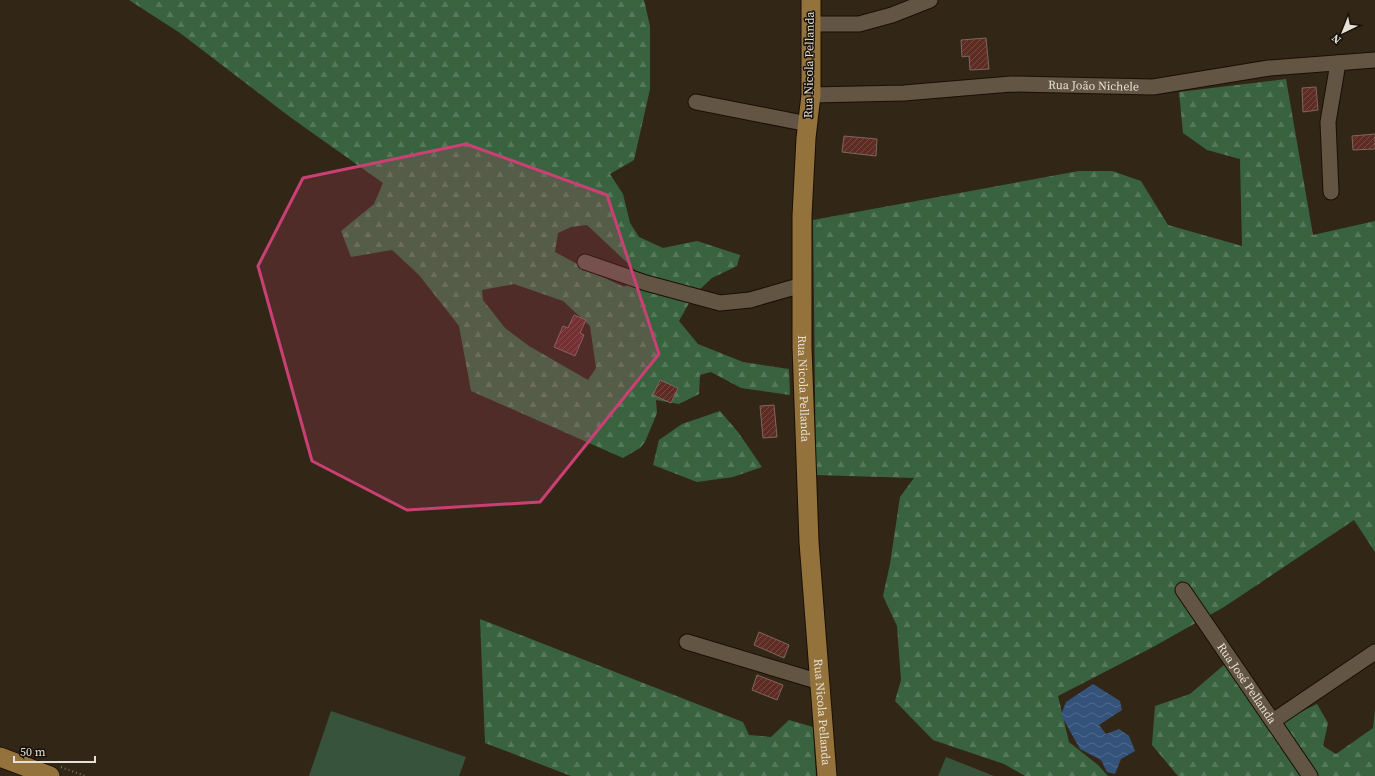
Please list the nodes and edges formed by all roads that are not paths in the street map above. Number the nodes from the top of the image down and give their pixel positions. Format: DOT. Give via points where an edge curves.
graph roads {
  1 [pos="811,0"];
  2 [pos="930,0"];
  3 [pos="811,24"];
  4 [pos="1375,60"];
  5 [pos="1338,63"];
  6 [pos="811,95"];
  7 [pos="696,102"];
  8 [pos="808,124"];
  9 [pos="1331,192"];
  10 [pos="585,262"];
  11 [pos="802,285"];
  12 [pos="1183,590"];
  13 [pos="687,642"];
  14 [pos="1375,652"];
  15 [pos="820,682"];
  16 [pos="1273,721"];
  17 [pos="0,757"];
  18 [pos="50,776"];
  19 [pos="827,776"];
  20 [pos="1310,776"];
  1 -- 3 [label="main road, Rua Nicola Pellanda"];
  2 -- 3 [label="street" via="892,15 859,24"];
  3 -- 6 [label="main road, Rua Nicola Pellanda"];
  4 -- 5 [label="street, Rua João Nichele"];
  5 -- 6 [label="street, Rua João Nichele" via="1269,68 1153,87 1011,84 904,93"];
  5 -- 9 [label="street" via="1328,122"];
  6 -- 8 [label="main road, Rua Nicola Pellanda"];
  7 -- 8 [label="street"];
  8 -- 11 [label="main road, Rua Nicola Pellanda" via="802,216"];
  10 -- 11 [label="street" via="653,285 720,303 750,300"];
  11 -- 15 [label="main road, Rua Nicola Pellanda" via="809,542"];
  12 -- 16 [label="street, Rua José Pellanda"];
  13 -- 15 [label="street"];
  14 -- 16 [label="street"];
  15 -- 19 [label="main road, Rua Nicola Pellanda"];
  16 -- 20 [label="street, Rua José Pellanda"];
  17 -- 18 [label="main road"];
}
